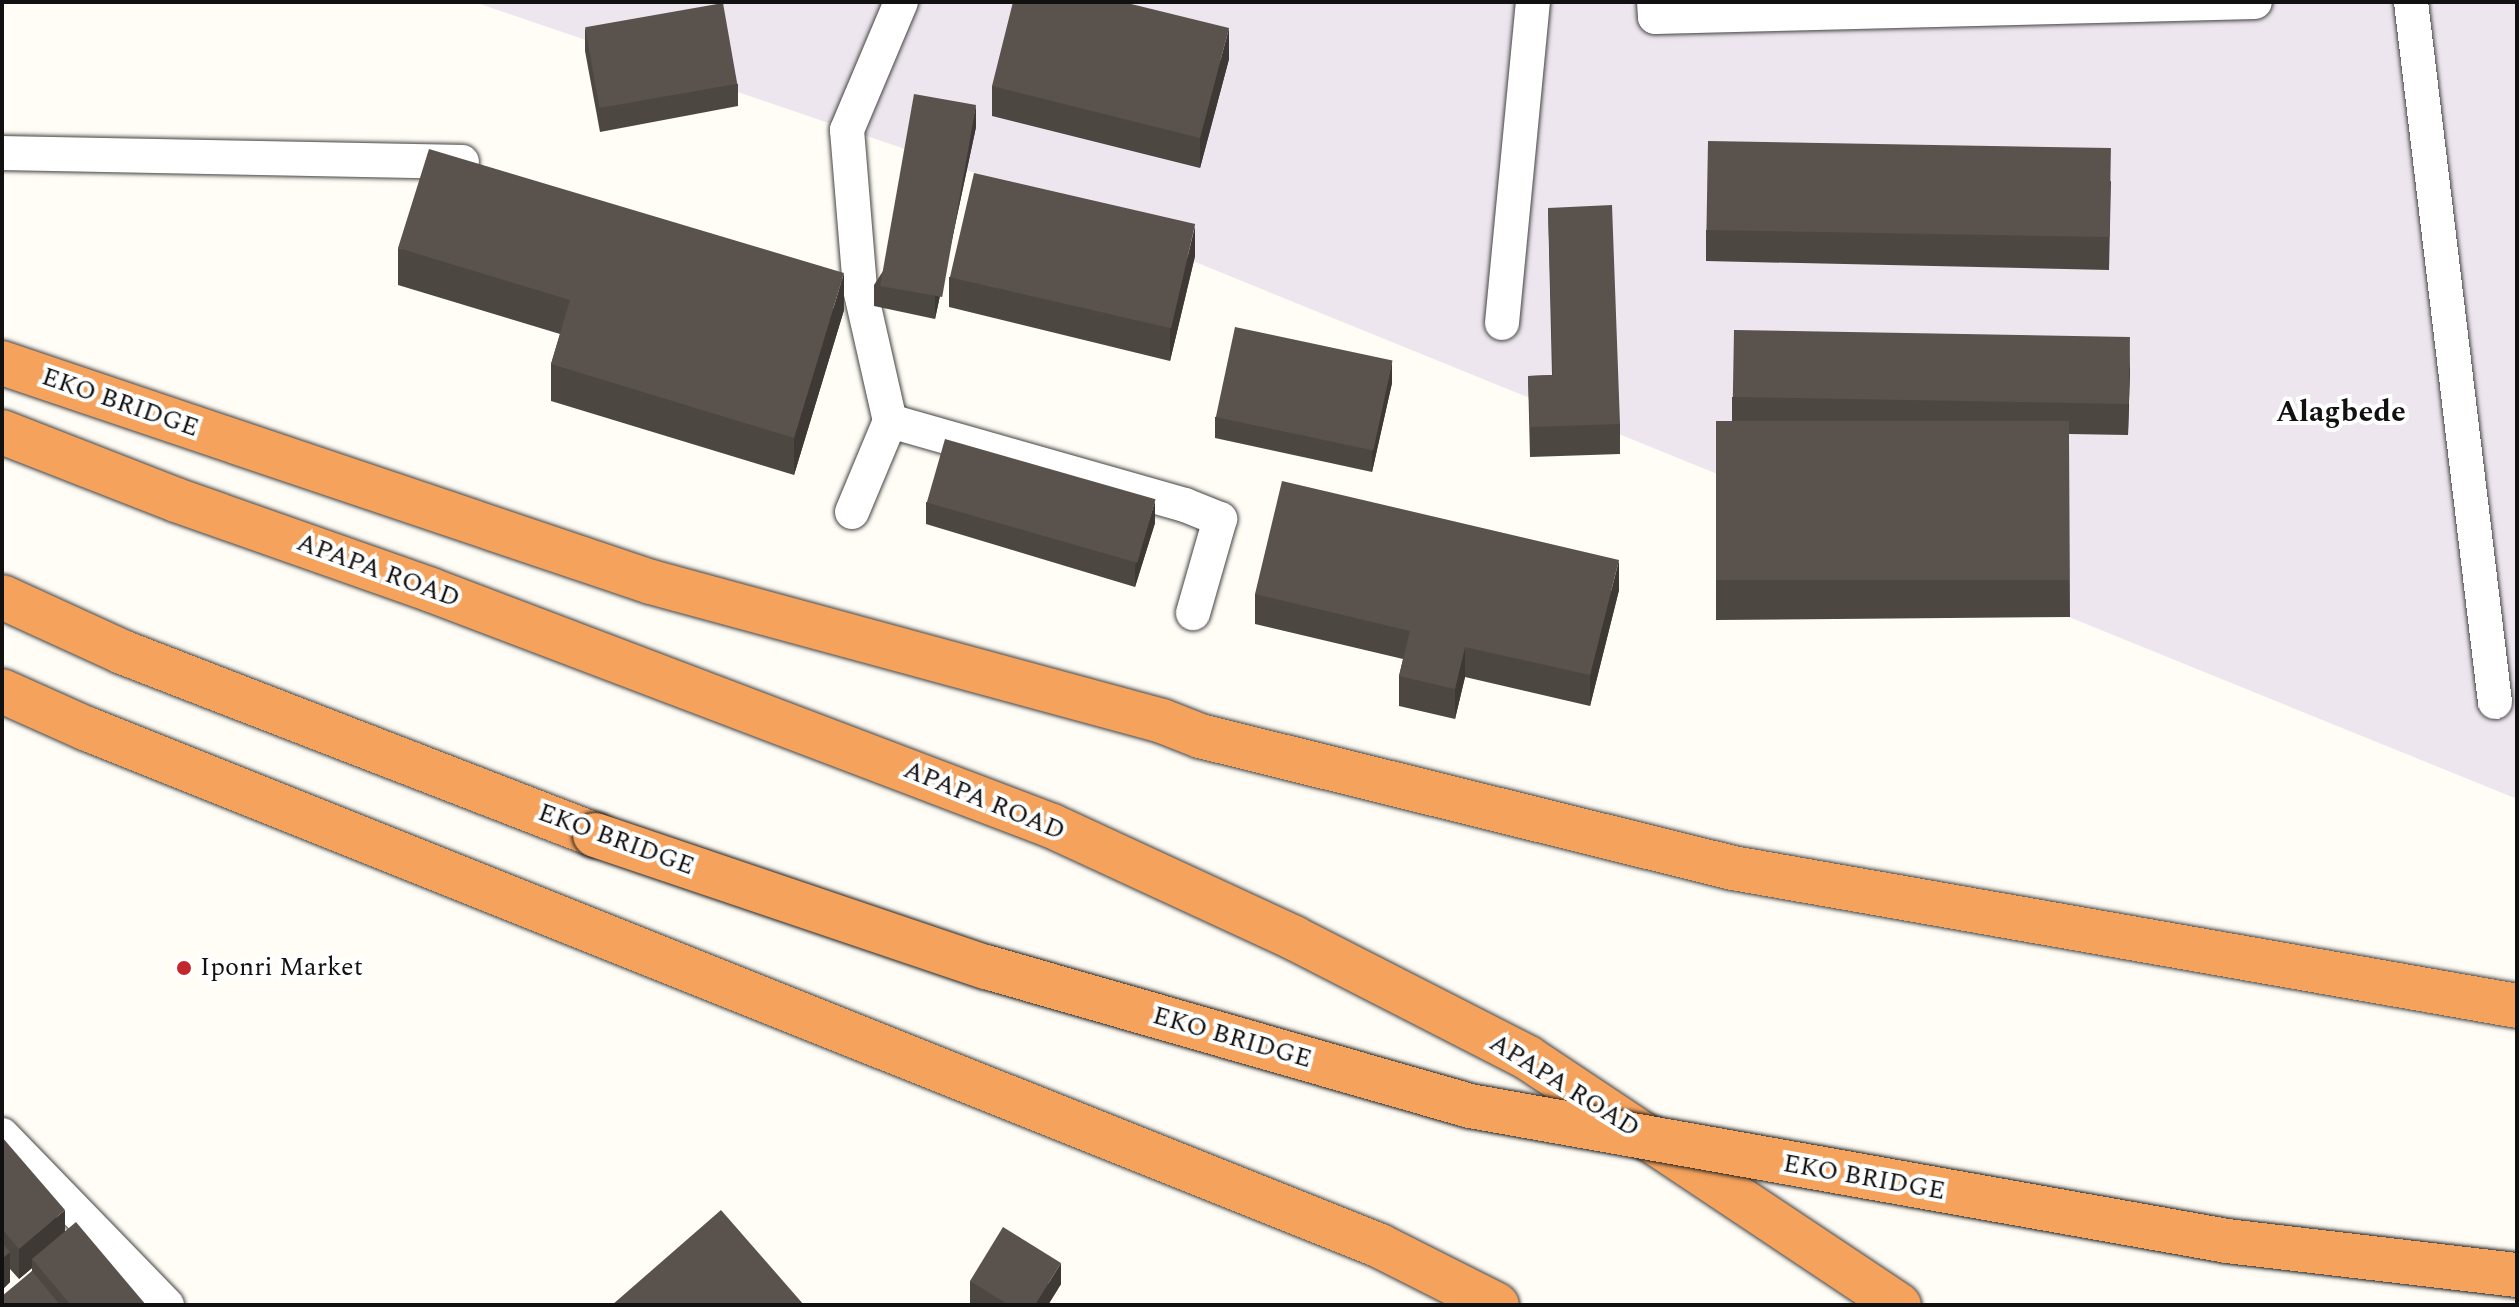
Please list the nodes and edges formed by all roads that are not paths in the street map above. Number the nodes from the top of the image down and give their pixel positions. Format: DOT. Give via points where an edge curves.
graph roads {
  1 [pos="901,2"];
  2 [pos="1533,2"];
  3 [pos="1654,2"];
  4 [pos="2255,2"];
  5 [pos="2411,2"];
  6 [pos="2,153"];
  7 [pos="462,162"];
  8 [pos="1502,323"];
  9 [pos="2,363"];
  10 [pos="890,421"];
  11 [pos="2,432"];
  12 [pos="852,512"];
  13 [pos="2,597"];
  14 [pos="1193,613"];
  15 [pos="2,691"];
  16 [pos="2495,702"];
  17 [pos="2517,1006"];
  18 [pos="2,1135"];
  19 [pos="2517,1275"];
  20 [pos="167,1305"];
  21 [pos="1497,1305"];
  22 [pos="1899,1305"];
  1 -- 10 [label="lane" via="847,130 860,289"];
  2 -- 8 [label="lane"];
  3 -- 4 [label="lane" via="1655,17"];
  5 -- 16 [label="lane"];
  6 -- 7 [label="lane"];
  9 -- 17 [label="highway, EKO BRIDGE" via="651,582 1162,721 1200,736 1733,868"];
  10 -- 12 [label="lane"];
  10 -- 14 [label="lane" via="1220,519"];
  11 -- 22 [label="highway, APAPA ROAD, bridge" via="1052,826 1294,938 1528,1058"];
  13 -- 19 [label="highway, EKO BRIDGE, bridge" via="122,652 595,835 986,967 1470,1106 2227,1241"];
  15 -- 21 [label="highway" via="1380,1246"];
  18 -- 20 [label="lane"];
}
